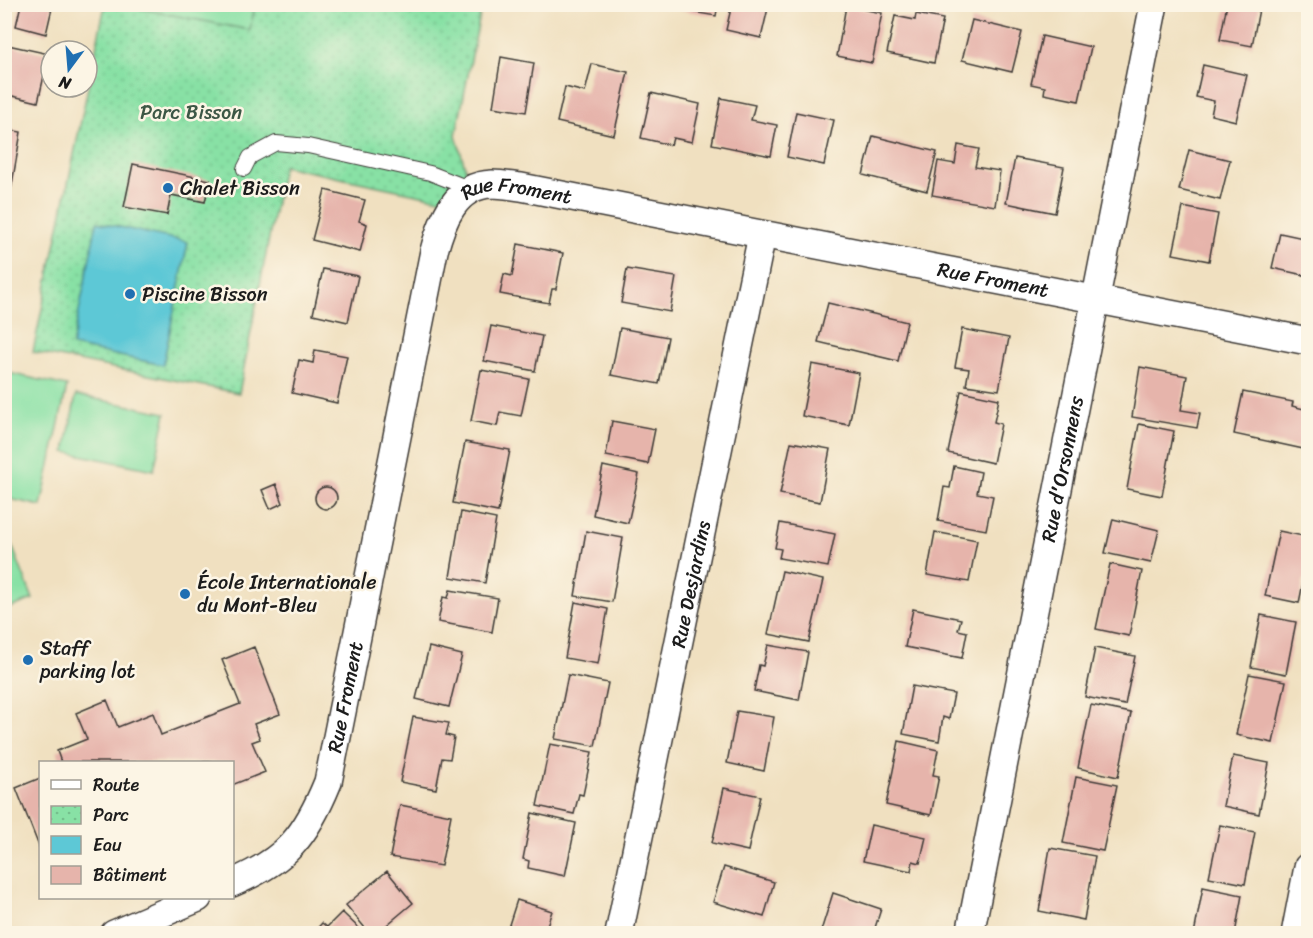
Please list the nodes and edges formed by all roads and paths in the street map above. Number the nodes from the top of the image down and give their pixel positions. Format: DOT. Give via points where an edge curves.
graph roads {
  1 [pos="1154,4"];
  2 [pos="244,169"];
  3 [pos="471,189"];
  4 [pos="762,236"];
  5 [pos="1097,300"];
  6 [pos="1308,341"];
  7 [pos="1308,867"];
  8 [pos="234,882"];
  9 [pos="193,899"];
  10 [pos="114,933"];
  11 [pos="619,933"];
  12 [pos="970,933"];
  13 [pos="1295,933"];
  1 -- 5 [label="street, Rue d'Orsonnens"];
  2 -- 3 [label="lane" via="250,158 276,143 308,146 430,173"];
  3 -- 4 [label="street, Rue Froment" via="491,184 521,187"];
  3 -- 8 [label="street, Rue Froment" via="454,202 441,225 434,251 328,782 312,818 283,854 258,872"];
  4 -- 5 [label="street, Rue Froment"];
  4 -- 11 [label="street, Rue Desjardins"];
  5 -- 6 [label="street, Rue Froment"];
  5 -- 12 [label="street, Rue d'Orsonnens"];
  7 -- 13 [label="street"];
  9 -- 10 [label="street"];
}
